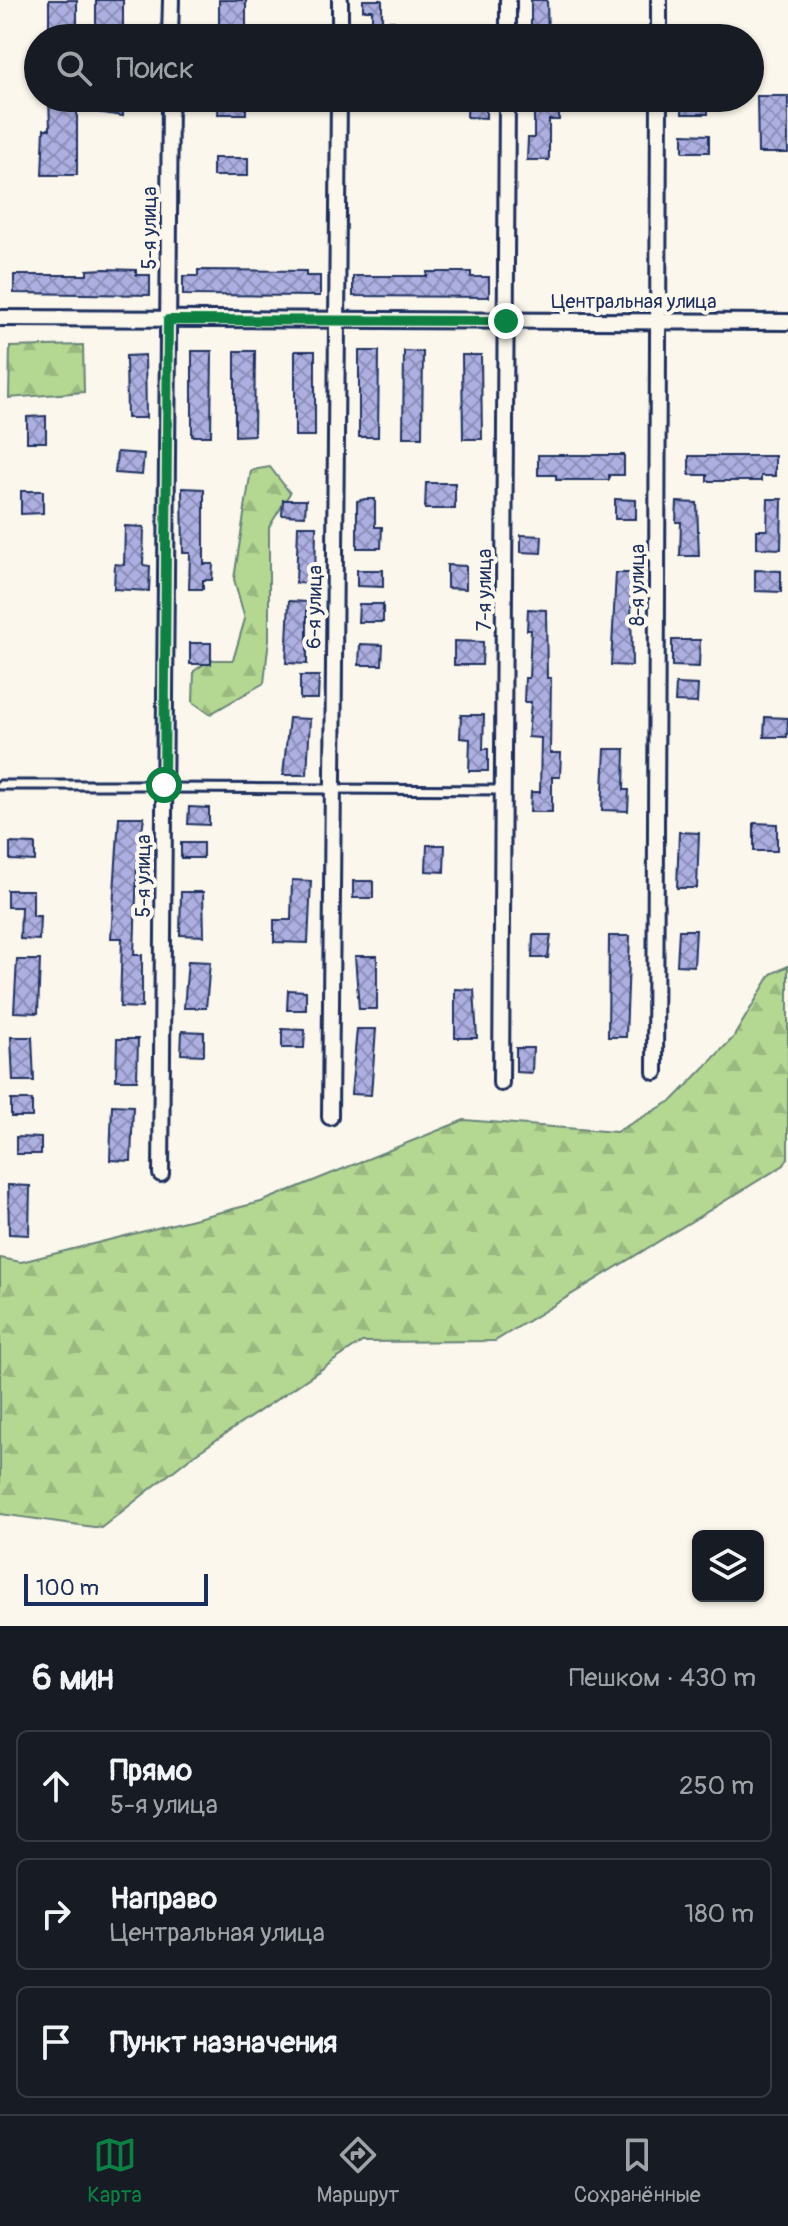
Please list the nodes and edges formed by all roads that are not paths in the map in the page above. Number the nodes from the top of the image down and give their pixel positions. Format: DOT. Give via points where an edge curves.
graph roads {
  1 [pos="171,0"];
  2 [pos="340,0"];
  3 [pos="508,0"];
  4 [pos="659,0"];
  5 [pos="170,24"];
  6 [pos="340,24"];
  7 [pos="508,24"];
  8 [pos="659,24"];
  9 [pos="170,112"];
  10 [pos="339,112"];
  11 [pos="507,112"];
  12 [pos="659,112"];
  13 [pos="0,318"];
  14 [pos="168,320"];
  15 [pos="338,320"];
  16 [pos="506,321"];
  17 [pos="659,322"];
  18 [pos="788,322"];
  19 [pos="0,785"];
  20 [pos="164,787"];
  21 [pos="332,789"];
  22 [pos="503,790"];
  23 [pos="655,1072"];
  24 [pos="501,1083"];
  25 [pos="330,1117"];
  26 [pos="161,1174"];
  1 -- 5 [label="street"];
  2 -- 6 [label="street"];
  3 -- 7 [label="street"];
  4 -- 8 [label="street"];
  9 -- 14 [label="street, 5-я улица"];
  10 -- 15 [label="street, 6-я улица"];
  11 -- 16 [label="street, 7-я улица"];
  12 -- 17 [label="street, 8-я улица"];
  13 -- 14 [label="street, Центральная улица"];
  14 -- 15 [label="street, Центральная улица"];
  14 -- 20 [label="street, 5-я улица"];
  15 -- 16 [label="street, Центральная улица"];
  15 -- 21 [label="street, 6-я улица"];
  16 -- 17 [label="street, Центральная улица"];
  16 -- 22 [label="street, 7-я улица"];
  17 -- 18 [label="street, Центральная улица"];
  17 -- 23 [label="street, 8-я улица"];
  19 -- 20 [label="lane"];
  20 -- 21 [label="lane"];
  20 -- 26 [label="street, 5-я улица"];
  21 -- 22 [label="lane"];
  21 -- 25 [label="street, 6-я улица"];
  22 -- 24 [label="street, 7-я улица"];
}
